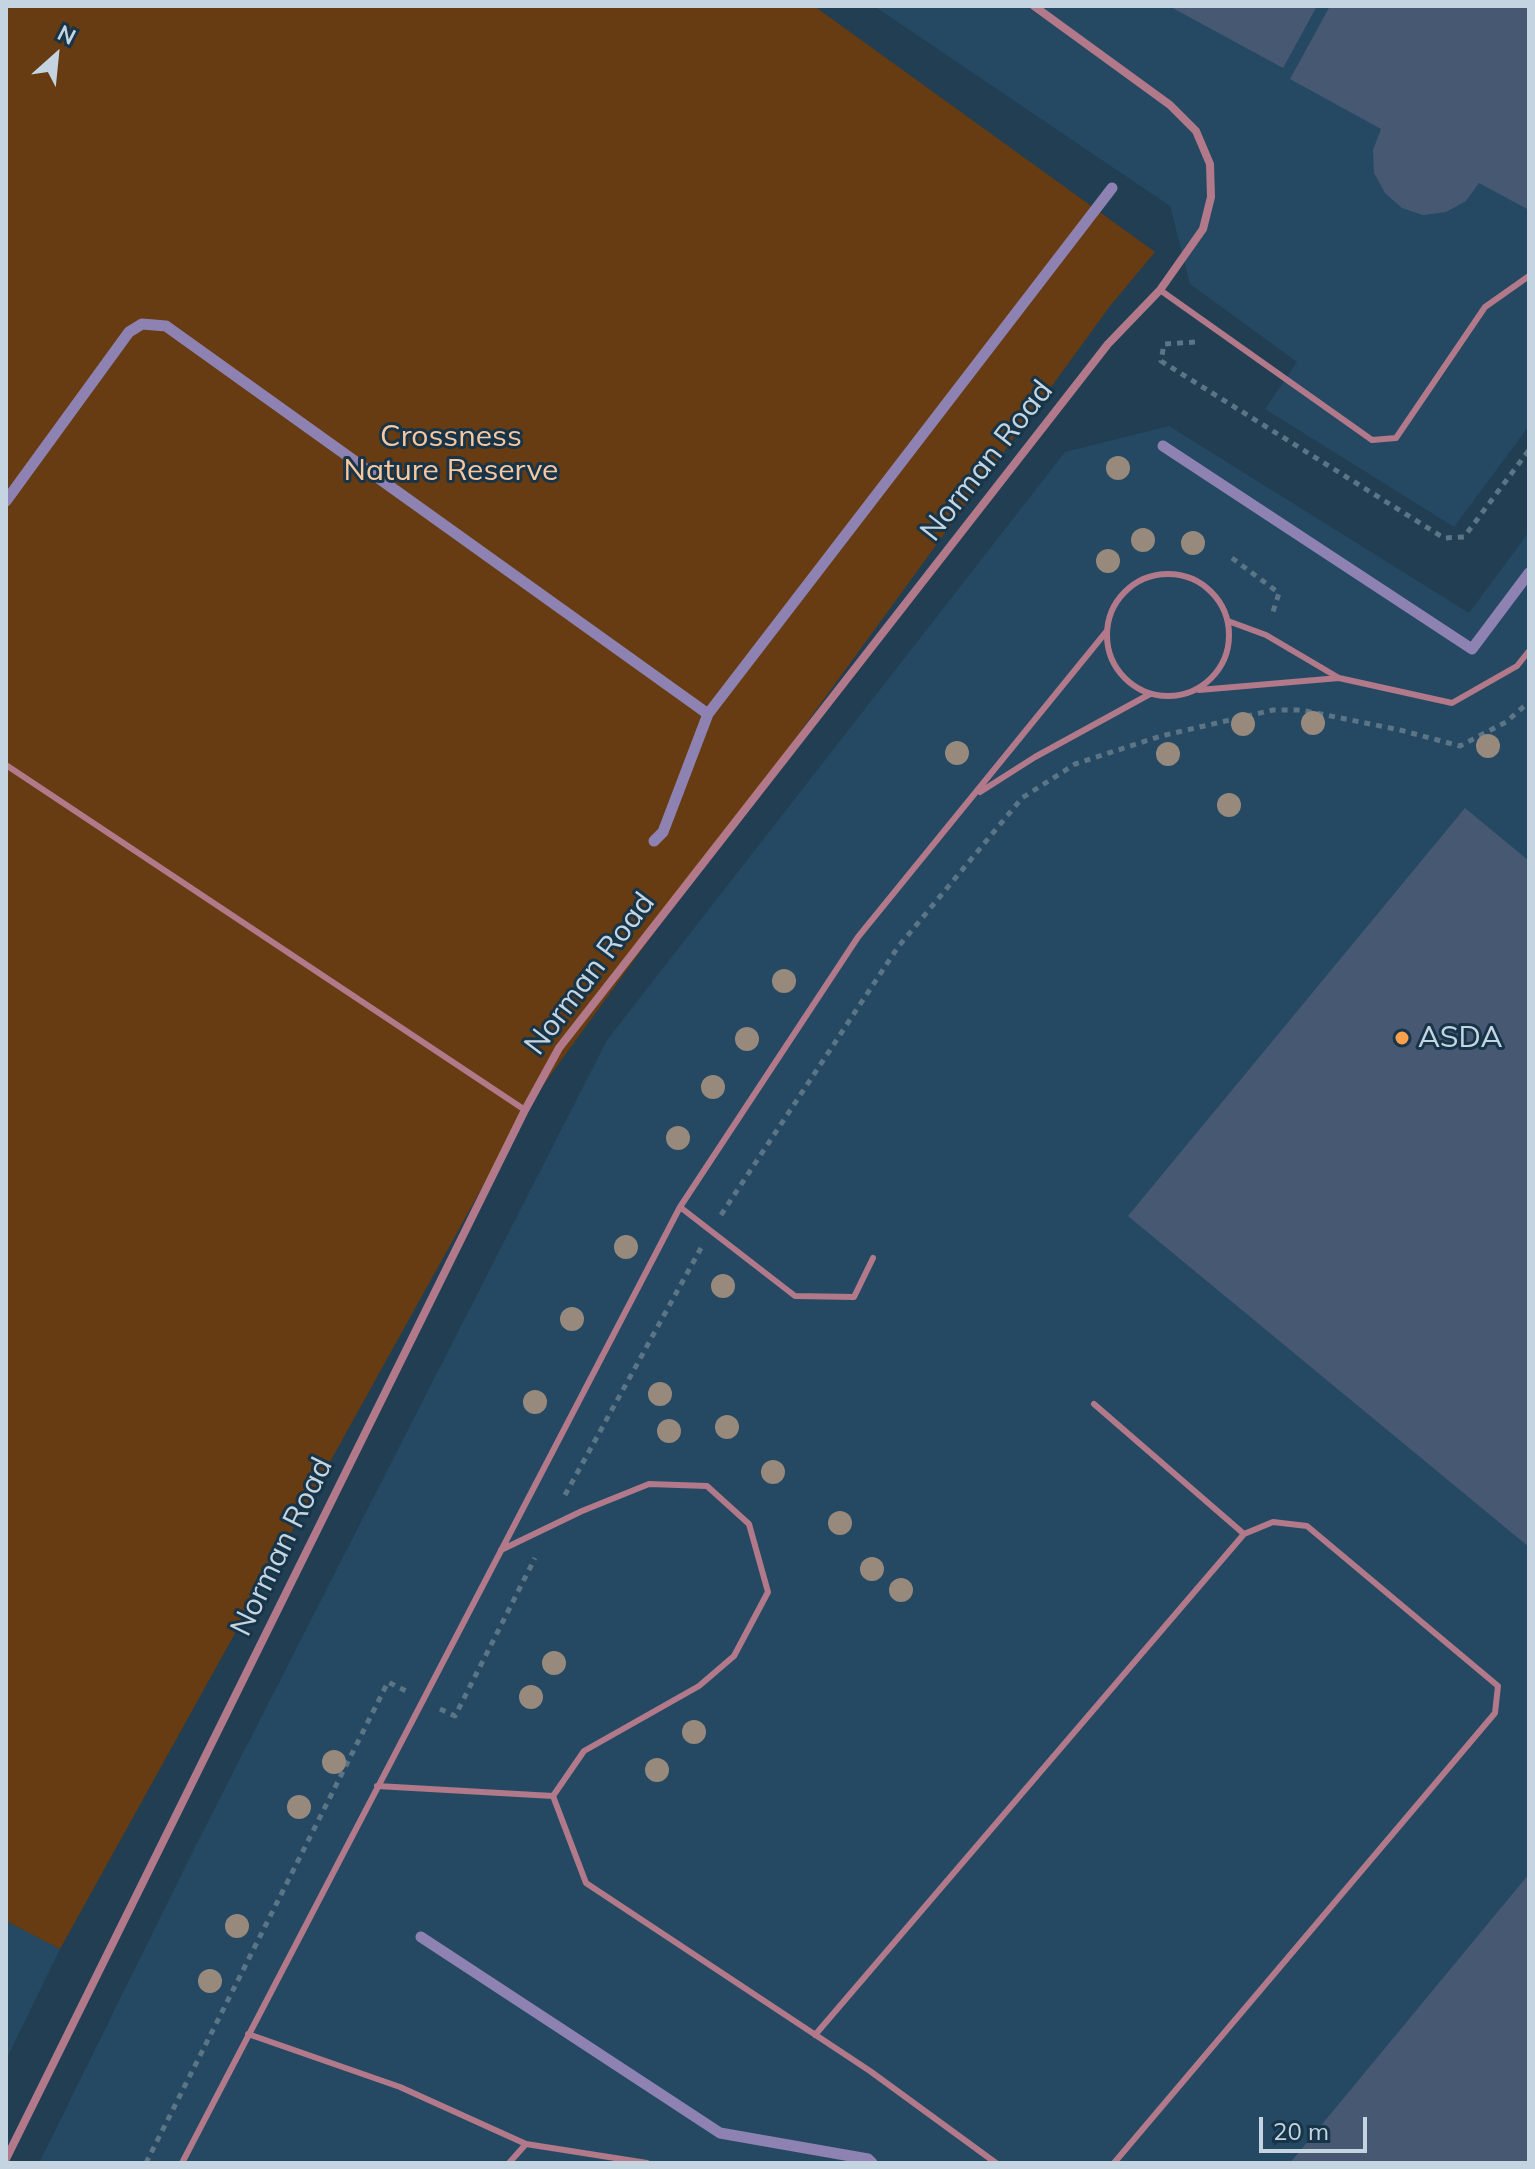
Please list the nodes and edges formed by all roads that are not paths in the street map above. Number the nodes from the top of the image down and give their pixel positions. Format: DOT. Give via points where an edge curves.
graph roads {
  1 [pos="1034,6"];
  2 [pos="1529,276"];
  3 [pos="1160,290"];
  4 [pos="1228,621"];
  5 [pos="1106,632"];
  6 [pos="1529,651"];
  7 [pos="1339,678"];
  8 [pos="1196,690"];
  9 [pos="1150,694"];
  10 [pos="6,765"];
  11 [pos="974,796"];
  12 [pos="525,1110"];
  13 [pos="680,1207"];
  14 [pos="873,1258"];
  15 [pos="1094,1404"];
  16 [pos="1244,1534"];
  17 [pos="501,1550"];
  18 [pos="377,1786"];
  19 [pos="553,1796"];
  20 [pos="248,2034"];
  21 [pos="815,2035"];
  22 [pos="526,2144"];
  23 [pos="6,2159"];
  24 [pos="182,2163"];
  25 [pos="509,2163"];
  26 [pos="647,2163"];
  27 [pos="996,2163"];
  28 [pos="1114,2163"];
  1 -- 3 [label="street, Norman Road" via="1170,105 1196,131 1210,164 1211,197 1203,229"];
  2 -- 3 [label="lane" via="1485,307 1396,438 1372,440"];
  3 -- 12 [label="street, Norman Road" via="1108,344 559,1048"];
  4 -- 5 [label="lane" via="1216,596 1194,578 1165,573 1124,591 1111,609"];
  4 -- 7 [label="lane" via="1266,635"];
  4 -- 8 [label="lane" via="1228,650 1213,677"];
  5 -- 9 [label="lane" via="1110,658 1121,675"];
  5 -- 11 [label="lane"];
  6 -- 7 [label="lane" via="1517,666 1452,703"];
  7 -- 8 [label="lane"];
  8 -- 9 [label="lane" via="1176,696"];
  9 -- 11 [label="lane"];
  10 -- 12 [label="lane"];
  11 -- 13 [label="lane" via="858,937"];
  12 -- 23 [label="street, Norman Road"];
  13 -- 14 [label="lane" via="795,1296 854,1297"];
  13 -- 17 [label="lane"];
  15 -- 16 [label="lane"];
  16 -- 21 [label="lane"];
  16 -- 28 [label="lane" via="1273,1522 1307,1526 1498,1686 1495,1713"];
  17 -- 18 [label="lane"];
  17 -- 19 [label="lane" via="649,1484 707,1486 749,1524 768,1592 734,1656 699,1686 584,1751"];
  18 -- 19 [label="lane"];
  18 -- 20 [label="lane"];
  19 -- 21 [label="lane" via="586,1883"];
  20 -- 22 [label="lane" via="400,2087"];
  20 -- 24 [label="lane"];
  21 -- 27 [label="lane"];
  22 -- 25 [label="lane"];
  22 -- 26 [label="lane"];
}
